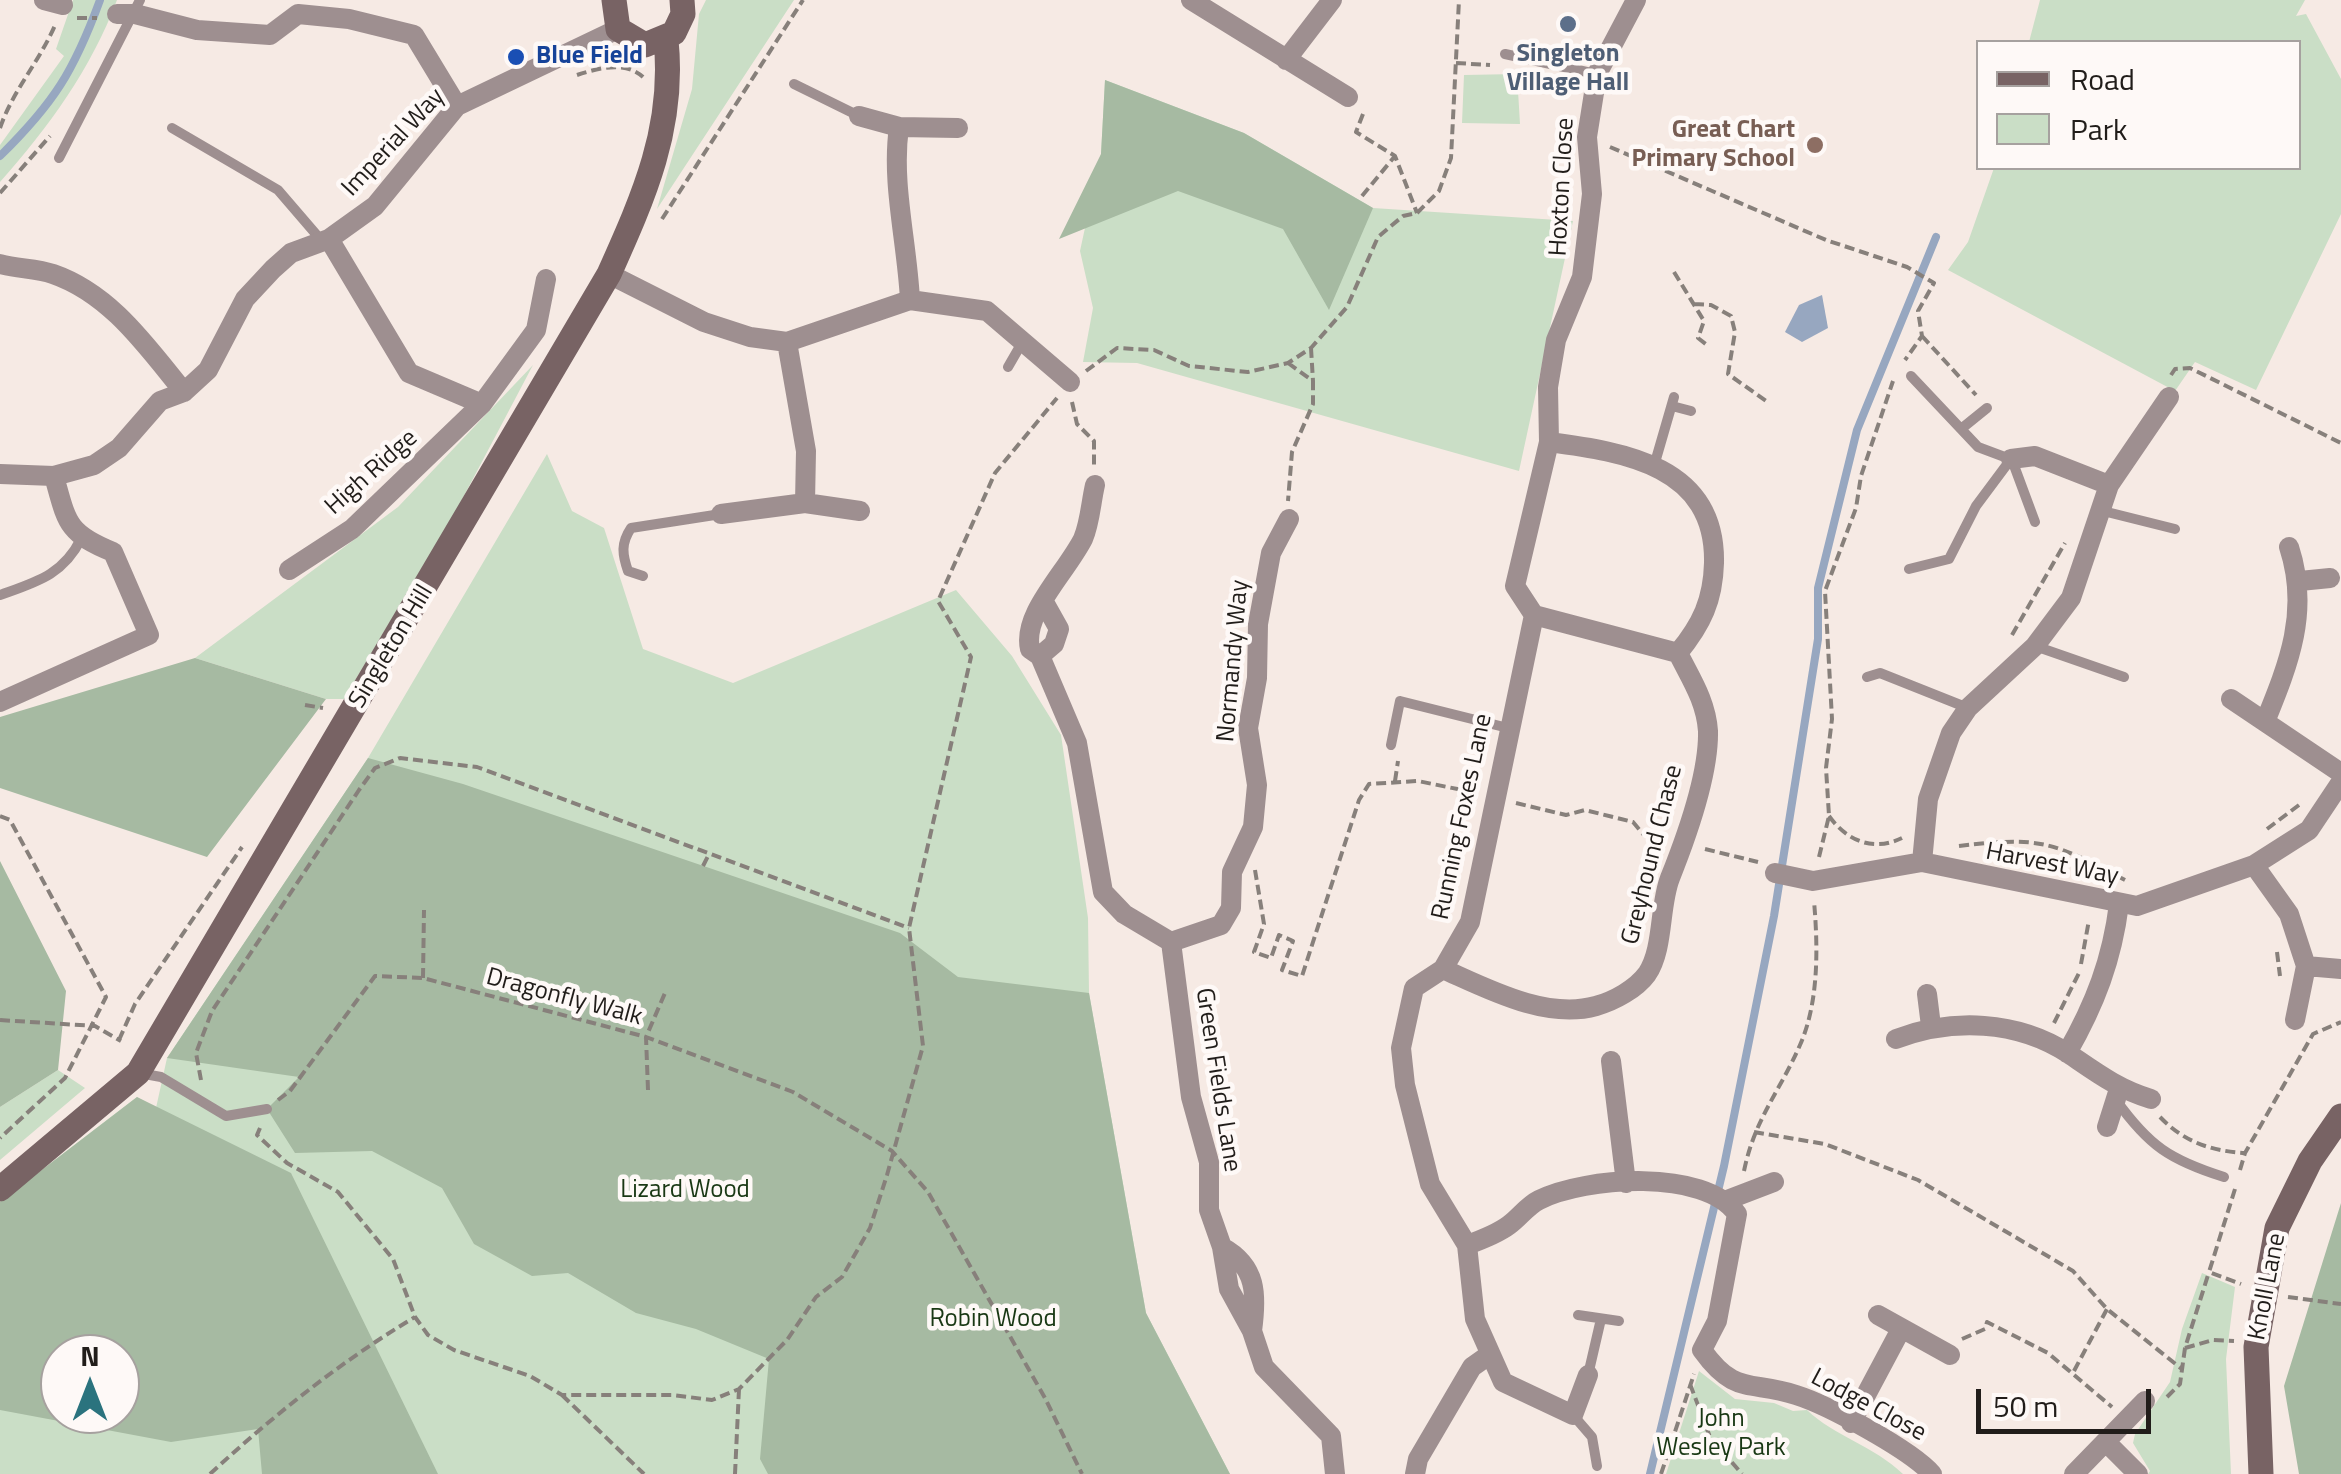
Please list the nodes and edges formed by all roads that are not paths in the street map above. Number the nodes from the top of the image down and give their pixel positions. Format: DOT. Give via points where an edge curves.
graph roads {
  1 [pos="614,0"];
  2 [pos="682,0"];
  3 [pos="1191,0"];
  4 [pos="1332,0"];
  5 [pos="1636,0"];
  6 [pos="131,9"];
  7 [pos="350,10"];
  8 [pos="618,30"];
  9 [pos="666,40"];
  10 [pos="1505,54"];
  11 [pos="1286,60"];
  12 [pos="1597,74"];
  13 [pos="794,84"];
  14 [pos="1356,104"];
  15 [pos="457,106"];
  16 [pos="859,116"];
  17 [pos="900,126"];
  18 [pos="172,128"];
  19 [pos="958,128"];
  20 [pos="59,158"];
  21 [pos="325,240"];
  22 [pos="0,264"];
  23 [pos="609,274"];
  24 [pos="546,278"];
  25 [pos="910,300"];
  26 [pos="1024,340"];
  27 [pos="788,342"];
  28 [pos="1008,367"];
  29 [pos="1911,376"];
  30 [pos="1070,382"];
  31 [pos="184,392"];
  32 [pos="2169,397"];
  33 [pos="482,404"];
  34 [pos="1985,409"];
  35 [pos="1691,411"];
  36 [pos="1962,430"];
  37 [pos="1549,442"];
  38 [pos="2011,459"];
  39 [pos="1654,466"];
  40 [pos="0,474"];
  41 [pos="54,476"];
  42 [pos="1095,485"];
  43 [pos="2110,486"];
  44 [pos="805,503"];
  45 [pos="860,511"];
  46 [pos="2103,512"];
  47 [pos="721,514"];
  48 [pos="1289,519"];
  49 [pos="2035,522"];
  50 [pos="2175,529"];
  51 [pos="80,540"];
  52 [pos="2290,547"];
  53 [pos="1910,569"];
  54 [pos="289,570"];
  55 [pos="643,576"];
  56 [pos="2330,578"];
  57 [pos="2300,581"];
  58 [pos="0,595"];
  59 [pos="1045,604"];
  60 [pos="1534,615"];
  61 [pos="2035,646"];
  62 [pos="1678,653"];
  63 [pos="1040,656"];
  64 [pos="1867,677"];
  65 [pos="2124,677"];
  66 [pos="2231,699"];
  67 [pos="0,702"];
  68 [pos="1968,708"];
  69 [pos="2264,722"];
  70 [pos="1508,728"];
  71 [pos="1391,745"];
  72 [pos="2341,774"];
  73 [pos="2341,782"];
  74 [pos="1929,864"];
  75 [pos="2254,865"];
  76 [pos="1775,873"];
  77 [pos="2128,905"];
  78 [pos="1171,942"];
  79 [pos="2306,966"];
  80 [pos="1444,969"];
  81 [pos="2341,969"];
  82 [pos="1928,994"];
  83 [pos="2294,1020"];
  84 [pos="1931,1026"];
  85 [pos="1896,1040"];
  86 [pos="2067,1053"];
  87 [pos="1611,1061"];
  88 [pos="141,1067"];
  89 [pos="2117,1094"];
  90 [pos="2151,1098"];
  91 [pos="267,1109"];
  92 [pos="2341,1116"];
  93 [pos="2107,1127"];
  94 [pos="2224,1177"];
  95 [pos="1626,1182"];
  96 [pos="1774,1182"];
  97 [pos="0,1189"];
  98 [pos="1735,1197"];
  99 [pos="1467,1246"];
  100 [pos="1578,1315"];
  101 [pos="1878,1316"];
  102 [pos="1601,1318"];
  103 [pos="1619,1321"];
  104 [pos="1900,1331"];
  105 [pos="1490,1355"];
  106 [pos="1950,1355"];
  107 [pos="1588,1375"];
  108 [pos="2146,1401"];
  109 [pos="1573,1415"];
  110 [pos="1851,1423"];
  111 [pos="2108,1444"];
  112 [pos="1597,1466"];
  113 [pos="1334,1474"];
  114 [pos="1416,1474"];
  115 [pos="1932,1474"];
  116 [pos="2074,1474"];
  117 [pos="2138,1474"];
  118 [pos="2261,1474"];
  1 -- 8 [label="street"];
  2 -- 9 [label="street, Singleton Hill" via="680,24"];
  3 -- 11 [label="street"];
  4 -- 11 [label="street"];
  5 -- 12 [label="street, Hoxton Close"];
  6 -- 7 [label="street" via="197,30 270,35 298,14"];
  6 -- 20 [label="lane"];
  7 -- 15 [label="street" via="414,35"];
  8 -- 9 [label="street" via="645,45"];
  8 -- 15 [label="street, Imperial Way"];
  9 -- 23 [label="street, Singleton Hill" via="665,128"];
  10 -- 12 [label="lane"];
  11 -- 14 [label="street"];
  12 -- 37 [label="street, Hoxton Close" via="1586,138 1592,194 1582,277 1556,340"];
  13 -- 16 [label="lane"];
  15 -- 21 [label="street, Imperial Way" via="375,206"];
  16 -- 17 [label="street"];
  17 -- 19 [label="street"];
  17 -- 25 [label="street" via="895,184"];
  18 -- 21 [label="lane" via="278,190"];
  21 -- 31 [label="street, Imperial Way" via="291,253 255,289 208,370"];
  21 -- 33 [label="street" via="409,374"];
  22 -- 31 [label="street" via="55,274 92,295 122,317"];
  23 -- 27 [label="street" via="704,322"];
  23 -- 88 [label="street, Singleton Hill"];
  24 -- 33 [label="street, High Ridge" via="536,330"];
  25 -- 26 [label="street" via="987,311"];
  25 -- 27 [label="street"];
  26 -- 28 [label="lane"];
  26 -- 30 [label="street"];
  27 -- 44 [label="street" via="806,451"];
  29 -- 36 [label="lane"];
  31 -- 41 [label="street, Imperial Way" via="160,402 106,457"];
  32 -- 43 [label="street"];
  33 -- 54 [label="street, High Ridge" via="352,528"];
  34 -- 36 [label="lane"];
  35 -- 39 [label="lane" via="1673,402"];
  36 -- 38 [label="lane" via="1978,447"];
  37 -- 39 [label="street" via="1609,450"];
  37 -- 60 [label="street" via="1515,586"];
  38 -- 43 [label="street" via="2035,456"];
  38 -- 49 [label="lane"];
  38 -- 53 [label="lane" via="1976,506 1950,559"];
  39 -- 62 [label="street" via="1687,486 1710,525 1713,593 1698,629"];
  40 -- 41 [label="street, Imperial Way"];
  41 -- 51 [label="street" via="68,527"];
  42 -- 59 [label="street" via="1085,535"];
  43 -- 46 [label="street"];
  44 -- 45 [label="street"];
  44 -- 47 [label="street"];
  46 -- 50 [label="lane"];
  46 -- 61 [label="street" via="2071,598"];
  47 -- 55 [label="lane" via="631,528 623,556 628,570"];
  48 -- 78 [label="street, Normandy Way" via="1271,553 1258,624 1248,728 1257,785 1253,827 1232,872 1231,908 1221,925"];
  51 -- 58 [label="lane" via="54,575"];
  51 -- 67 [label="street" via="112,552 149,636"];
  52 -- 57 [label="street"];
  56 -- 57 [label="street"];
  57 -- 69 [label="street" via="2294,643"];
  59 -- 63 [label="street" via="1059,629"];
  59 -- 63 [label="street" via="1032,612 1026,633 1030,650"];
  60 -- 62 [label="street"];
  60 -- 70 [label="street, Running Foxes Lane"];
  61 -- 65 [label="lane"];
  61 -- 68 [label="street"];
  62 -- 80 [label="street, Greyhound Chase" via="1700,694 1708,736 1650,967 1612,1000 1576,1011 1538,1006"];
  63 -- 78 [label="street" via="1077,743 1103,892 1124,914"];
  64 -- 68 [label="lane" via="1880,673"];
  66 -- 69 [label="street"];
  68 -- 74 [label="street" via="1938,763 1928,799"];
  69 -- 72 [label="street"];
  70 -- 71 [label="lane" via="1400,701"];
  70 -- 80 [label="street, Running Foxes Lane" via="1470,922"];
  73 -- 75 [label="street, Harvest Way" via="2309,830"];
  74 -- 76 [label="street, Harvest Way" via="1813,881"];
  74 -- 77 [label="street, Harvest Way"];
  75 -- 77 [label="street, Harvest Way"];
  75 -- 79 [label="street" via="2289,914"];
  77 -- 86 [label="street" via="2095,1003"];
  78 -- 113 [label="street, Green Fields Lane" via="1191,1097 1209,1162 1209,1210 1229,1289 1264,1367 1331,1436"];
  79 -- 81 [label="street"];
  79 -- 83 [label="street"];
  80 -- 99 [label="street, Running Foxes Lane" via="1414,988 1401,1048 1430,1184"];
  82 -- 84 [label="street"];
  84 -- 85 [label="street"];
  84 -- 86 [label="street" via="1988,1026"];
  86 -- 89 [label="street"];
  87 -- 95 [label="street"];
  88 -- 91 [label="lane" via="226,1116"];
  88 -- 97 [label="street, Singleton Hill"];
  89 -- 90 [label="street"];
  89 -- 93 [label="street"];
  89 -- 94 [label="lane" via="2139,1132 2175,1162"];
  92 -- 118 [label="street, Knoll Lane" via="2277,1228 2256,1346"];
  95 -- 98 [label="street" via="1679,1184"];
  95 -- 99 [label="street" via="1562,1190"];
  96 -- 98 [label="street"];
  98 -- 110 [label="street, Lodge Close" via="1734,1247 1717,1321 1702,1350 1720,1374 1740,1386 1791,1393"];
  99 -- 105 [label="street, Running Foxes Lane" via="1475,1319"];
  100 -- 102 [label="lane"];
  101 -- 104 [label="street"];
  102 -- 103 [label="lane"];
  102 -- 107 [label="lane"];
  104 -- 106 [label="street"];
  104 -- 110 [label="street"];
  105 -- 109 [label="street" via="1503,1382"];
  105 -- 114 [label="street" via="1472,1367 1418,1459"];
  107 -- 109 [label="street"];
  108 -- 111 [label="street"];
  109 -- 112 [label="lane" via="1592,1437"];
  110 -- 115 [label="street, Lodge Close" via="1920,1460"];
  111 -- 116 [label="street"];
  111 -- 117 [label="street"];
}
